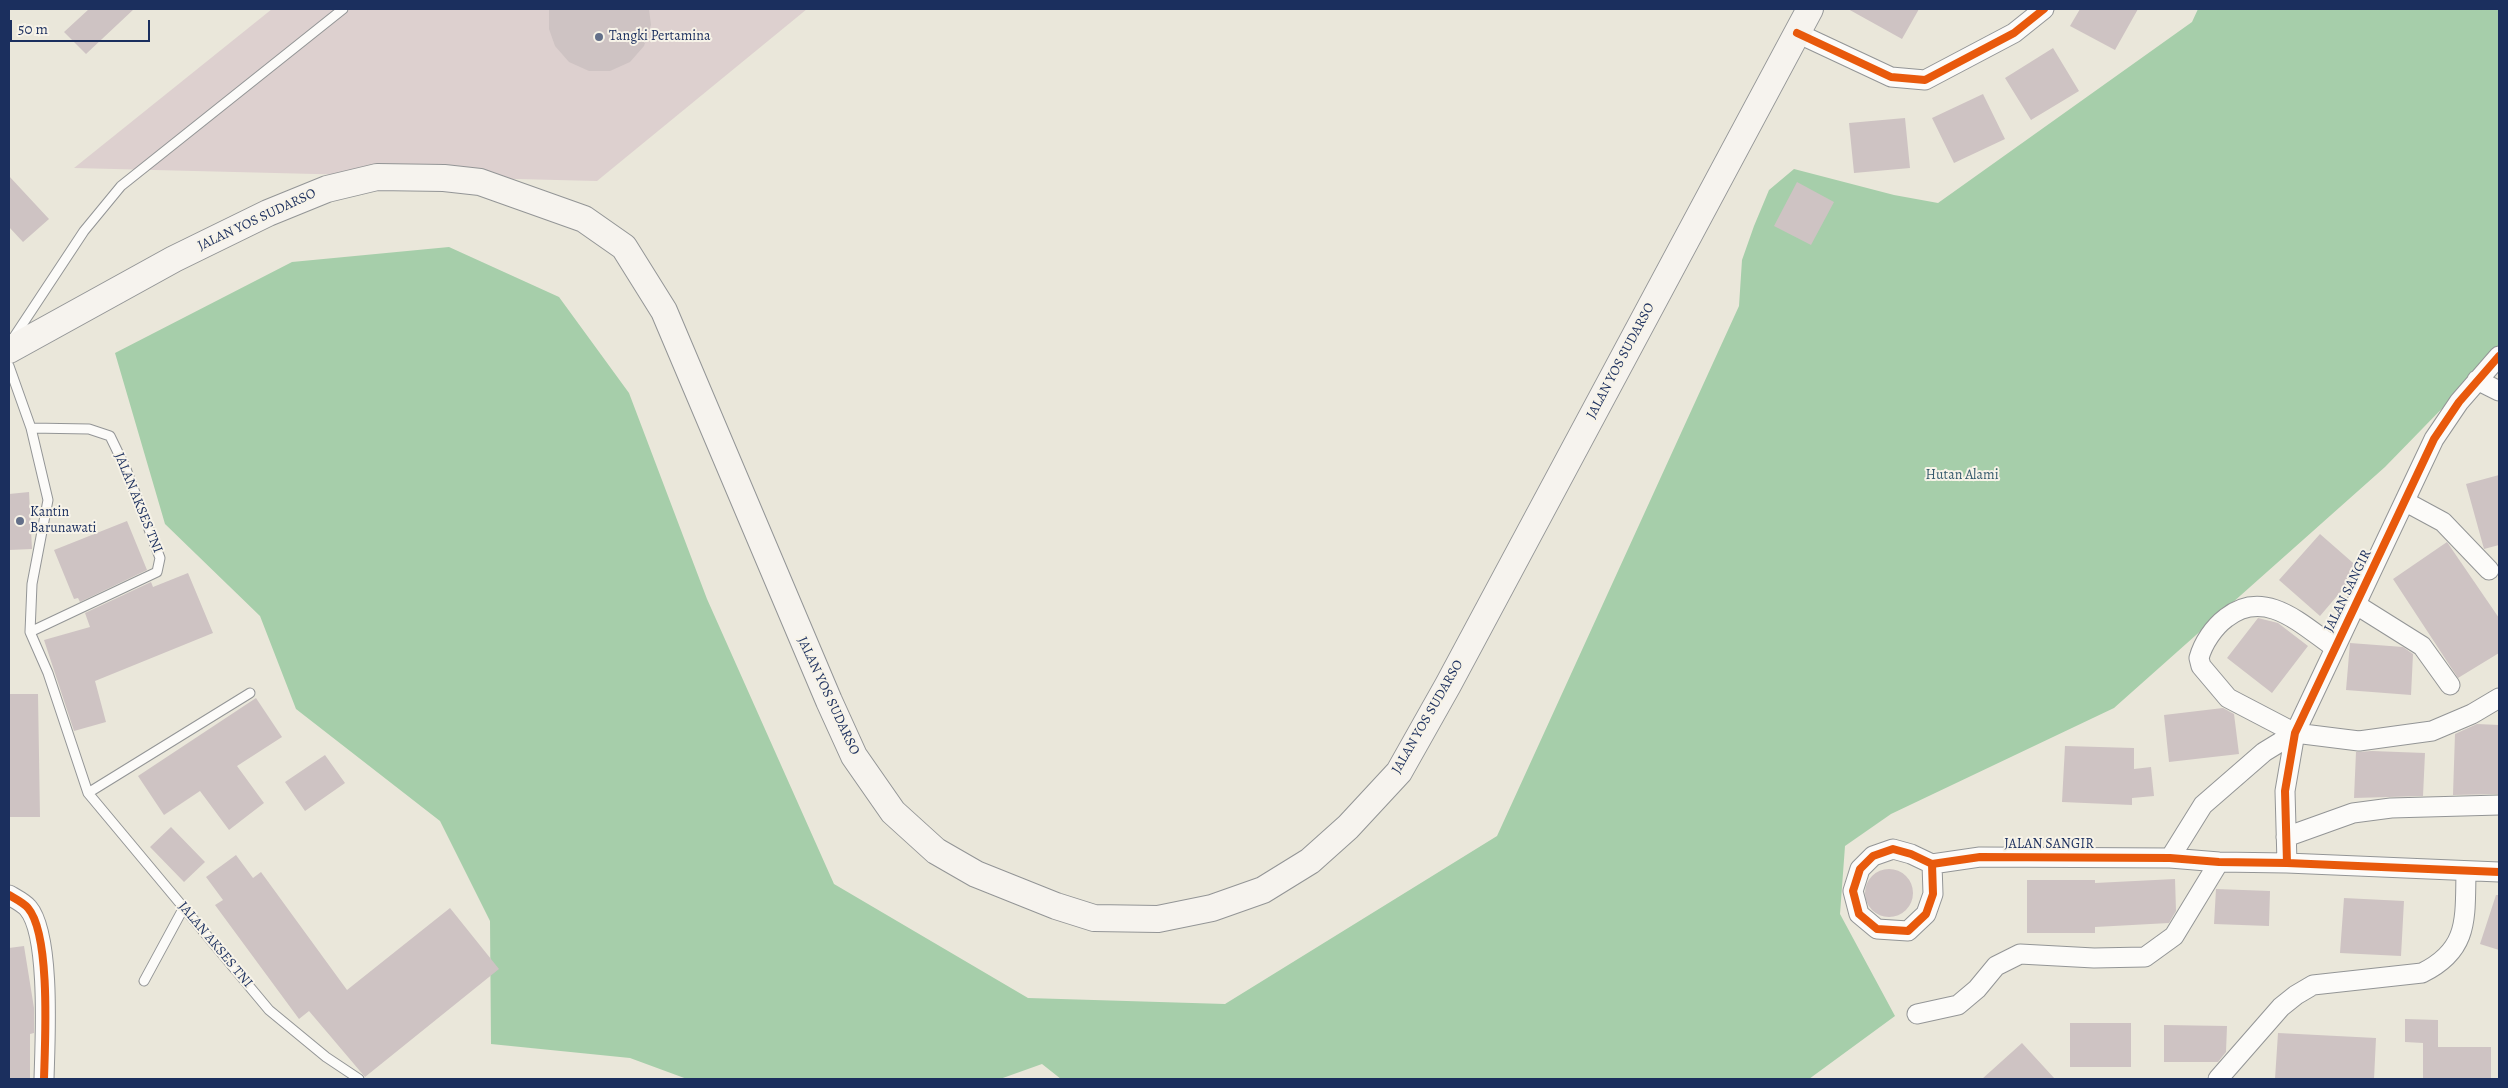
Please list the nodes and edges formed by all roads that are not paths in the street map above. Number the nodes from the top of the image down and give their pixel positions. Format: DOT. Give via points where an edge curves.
graph roads {
  1 [pos="343,9"];
  2 [pos="1810,9"];
  3 [pos="2044,9"];
  4 [pos="1797,33"];
  5 [pos="9,346"];
  6 [pos="9,350"];
  7 [pos="2499,356"];
  8 [pos="9,366"];
  9 [pos="2478,380"];
  10 [pos="2499,391"];
  11 [pos="31,428"];
  12 [pos="2406,502"];
  13 [pos="2489,570"];
  14 [pos="2355,604"];
  15 [pos="30,632"];
  16 [pos="2334,647"];
  17 [pos="2450,686"];
  18 [pos="250,693"];
  19 [pos="2499,698"];
  20 [pos="2295,733"];
  21 [pos="88,792"];
  22 [pos="2499,805"];
  23 [pos="2286,837"];
  24 [pos="2170,858"];
  25 [pos="2219,862"];
  26 [pos="2287,862"];
  27 [pos="1932,864"];
  28 [pos="2466,872"];
  29 [pos="2499,872"];
  30 [pos="9,895"];
  31 [pos="183,908"];
  32 [pos="144,981"];
  33 [pos="1917,1014"];
  34 [pos="44,1079"];
  35 [pos="359,1079"];
  36 [pos="2218,1079"];
  1 -- 5 [label="lane" via="121,186 84,231"];
  2 -- 4 [label="main road, JALAN YOS SUDARSO"];
  3 -- 4 [label="street" via="2014,33 1925,80 1891,77"];
  4 -- 6 [label="main road, JALAN YOS SUDARSO" via="1399,772 1348,827 1310,861 1263,890 1212,908 1158,919 1094,918 976,874 936,851 893,812 854,756 798,633 664,311 624,246 584,219 480,182 444,178 378,178 327,188 174,259"];
  7 -- 9 [label="street, JALAN SANGIR"];
  8 -- 11 [label="lane, JALAN AKSES TNI"];
  9 -- 10 [label="street"];
  9 -- 12 [label="street, JALAN SANGIR" via="2434,439"];
  11 -- 15 [label="lane, JALAN AKSES TNI" via="48,500 32,584"];
  11 -- 15 [label="lane, JALAN AKSES TNI" via="89,428 110,436 160,558 157,572"];
  12 -- 13 [label="street" via="2443,522"];
  12 -- 14 [label="street, JALAN SANGIR"];
  14 -- 16 [label="street, JALAN SANGIR"];
  14 -- 17 [label="street" via="2422,646"];
  15 -- 21 [label="lane, JALAN AKSES TNI" via="48,673"];
  16 -- 20 [label="street, JALAN SANGIR"];
  16 -- 20 [label="street" via="2288,614 2265,606 2254,606 2242,608 2217,625 2200,652 2201,666 2228,698"];
  18 -- 21 [label="lane"];
  19 -- 20 [label="street" via="2432,731 2359,741"];
  20 -- 23 [label="street, JALAN SANGIR" via="2285,791"];
  20 -- 24 [label="street" via="2264,752 2203,805"];
  21 -- 31 [label="lane, JALAN AKSES TNI"];
  22 -- 23 [label="street" via="2390,808 2353,813"];
  23 -- 26 [label="street, JALAN SANGIR"];
  24 -- 25 [label="street, JALAN SANGIR"];
  24 -- 27 [label="street, JALAN SANGIR" via="1980,857"];
  25 -- 26 [label="street, JALAN SANGIR"];
  25 -- 33 [label="street" via="2174,936 2145,957 2020,954 1996,966 1958,1005"];
  26 -- 28 [label="street, JALAN SANGIR"];
  27 -- 27 [label="street" via="1892,849 1873,856 1860,869 1853,891 1859,914 1877,930 1908,931 1926,914 1933,894"];
  28 -- 29 [label="street, JALAN SANGIR"];
  28 -- 36 [label="street" via="2465,919 2460,939 2437,965 2422,973 2313,985 2281,1007"];
  30 -- 34 [label="street" via="28,908 40,937 45,974"];
  31 -- 32 [label="lane"];
  31 -- 35 [label="lane, JALAN AKSES TNI" via="269,1010 326,1058"];
}
